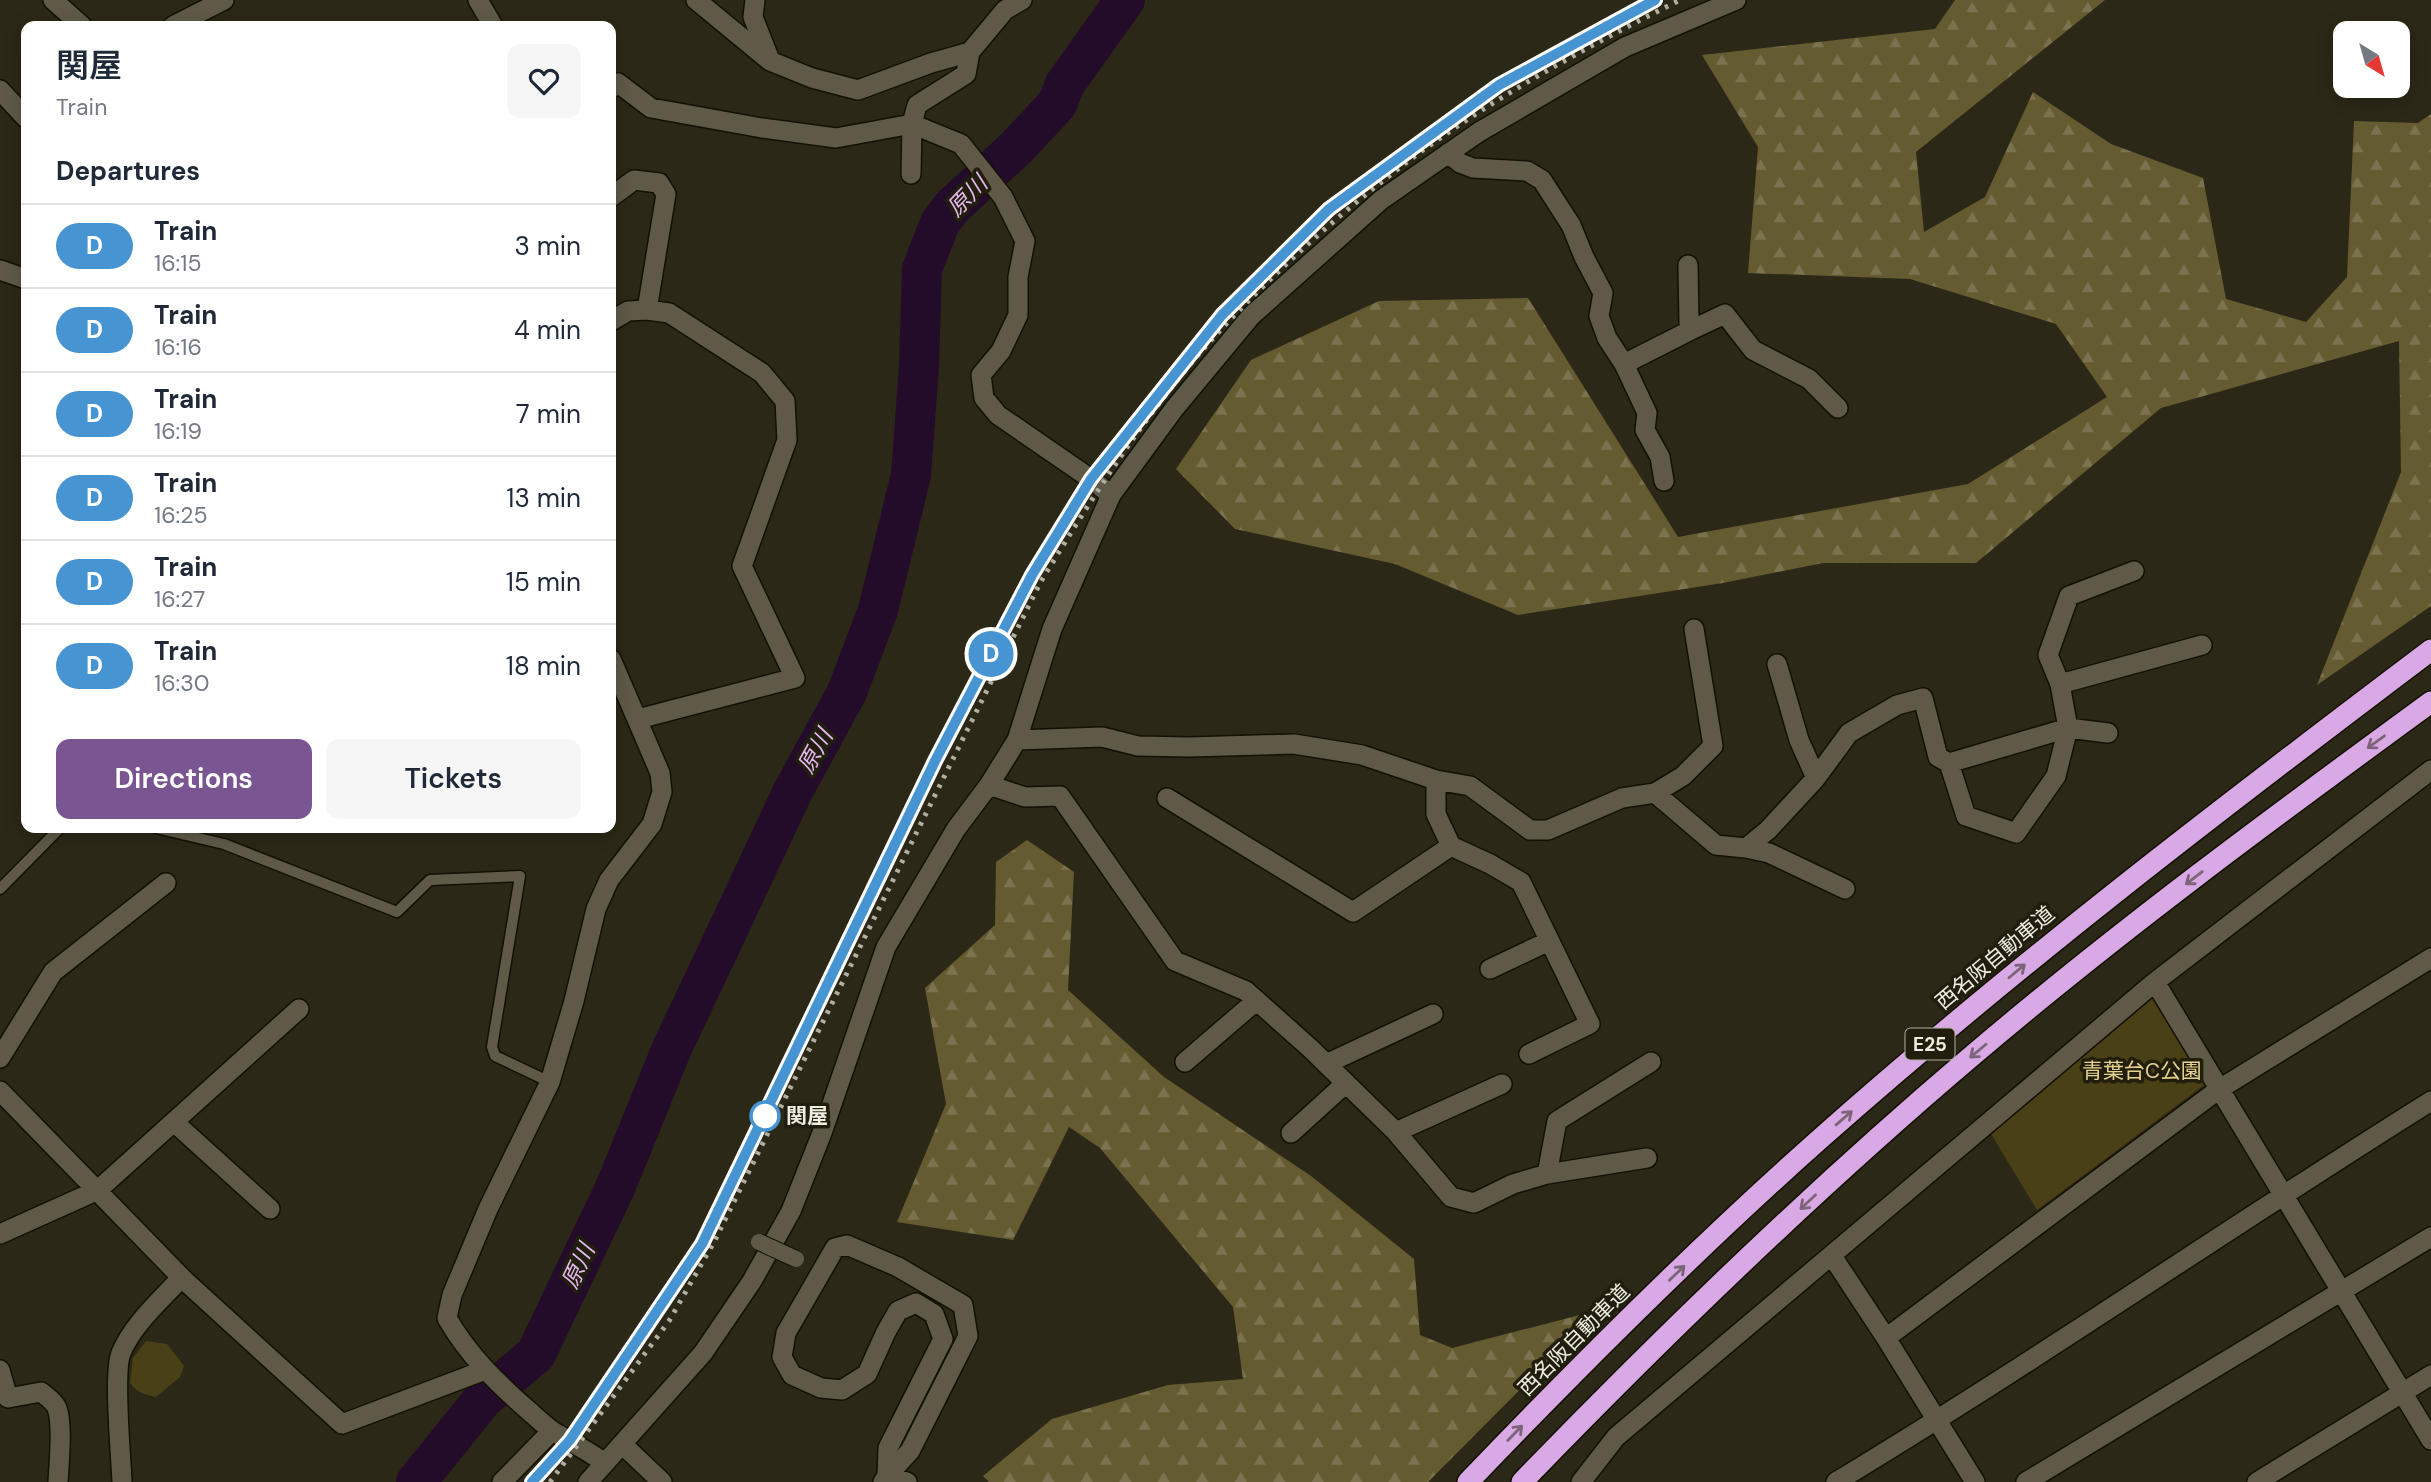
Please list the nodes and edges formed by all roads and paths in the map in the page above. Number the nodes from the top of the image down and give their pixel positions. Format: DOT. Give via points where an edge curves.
graph roads {
  1 [pos="53,0"];
  2 [pos="224,0"];
  3 [pos="478,0"];
  4 [pos="696,0"];
  5 [pos="755,0"];
  6 [pos="1022,0"];
  7 [pos="1736,0"];
  8 [pos="76,21"];
  9 [pos="183,21"];
  10 [pos="490,21"];
  11 [pos="970,52"];
  12 [pos="770,61"];
  13 [pos="616,84"];
  14 [pos="0,90"];
  15 [pos="21,113"];
  16 [pos="912,124"];
  17 [pos="1448,153"];
  18 [pos="911,174"];
  19 [pos="616,193"];
  20 [pos="1688,265"];
  21 [pos="0,270"];
  22 [pos="21,277"];
  23 [pos="647,310"];
  24 [pos="616,318"];
  25 [pos="1691,330"];
  26 [pos="1624,364"];
  27 [pos="1838,408"];
  28 [pos="1664,481"];
  29 [pos="1111,495"];
  30 [pos="2134,571"];
  31 [pos="1694,629"];
  32 [pos="2202,645"];
  33 [pos="2431,650"];
  34 [pos="1777,664"];
  35 [pos="616,670"];
  36 [pos="2060,684"];
  37 [pos="2431,702"];
  38 [pos="638,719"];
  39 [pos="2068,728"];
  40 [pos="2108,733"];
  41 [pos="1017,740"];
  42 [pos="1949,764"];
  43 [pos="2431,770"];
  44 [pos="1816,778"];
  45 [pos="1436,780"];
  46 [pos="989,785"];
  47 [pos="1655,793"];
  48 [pos="1167,798"];
  49 [pos="55,833"];
  50 [pos="178,833"];
  51 [pos="1451,846"];
  52 [pos="1746,848"];
  53 [pos="166,883"];
  54 [pos="1845,888"];
  55 [pos="0,889"];
  56 [pos="1549,941"];
  57 [pos="2431,958"];
  58 [pos="1490,969"];
  59 [pos="2155,982"];
  60 [pos="1256,1001"];
  61 [pos="299,1009"];
  62 [pos="1433,1014"];
  63 [pos="1529,1054"];
  64 [pos="0,1058"];
  65 [pos="1185,1062"];
  66 [pos="1651,1062"];
  67 [pos="1326,1064"];
  68 [pos="550,1082"];
  69 [pos="1346,1083"];
  70 [pos="1502,1084"];
  71 [pos="2218,1090"];
  72 [pos="0,1091"];
  73 [pos="2431,1101"];
  74 [pos="175,1123"];
  75 [pos="1396,1132"];
  76 [pos="1291,1133"];
  77 [pos="1647,1158"];
  78 [pos="1547,1174"];
  79 [pos="98,1190"];
  80 [pos="2282,1194"];
  81 [pos="270,1209"];
  82 [pos="0,1234"];
  83 [pos="2431,1237"];
  84 [pos="760,1242"];
  85 [pos="1832,1256"];
  86 [pos="796,1259"];
  87 [pos="181,1278"];
  88 [pos="2341,1293"];
  89 [pos="1886,1338"];
  90 [pos="0,1370"];
  91 [pos="485,1370"];
  92 [pos="2431,1375"];
  93 [pos="2402,1393"];
  94 [pos="1938,1420"];
  95 [pos="552,1431"];
  96 [pos="2431,1440"];
  97 [pos="622,1444"];
  98 [pos="604,1462"];
  99 [pos="885,1479"];
  100 [pos="58,1482"];
  101 [pos="122,1482"];
  102 [pos="502,1482"];
  103 [pos="588,1482"];
  104 [pos="662,1482"];
  105 [pos="907,1482"];
  106 [pos="1468,1482"];
  107 [pos="1522,1482"];
  108 [pos="1581,1482"];
  109 [pos="1836,1482"];
  110 [pos="1975,1482"];
  111 [pos="2026,1482"];
  112 [pos="2257,1482"];
  1 -- 8 [label="street"];
  2 -- 9 [label="street"];
  3 -- 10 [label="street"];
  4 -- 12 [label="street"];
  5 -- 12 [label="street" via="753,17"];
  6 -- 11 [label="street" via="1005,10"];
  7 -- 17 [label="street" via="1625,47"];
  11 -- 12 [label="street" via="858,90"];
  11 -- 16 [label="street" via="966,74 916,105"];
  13 -- 16 [label="street" via="651,108 836,138"];
  14 -- 15 [label="street"];
  16 -- 18 [label="street"];
  16 -- 29 [label="street" via="961,145 1003,197 1025,241 1017,315 1001,351 981,375 984,398 998,415"];
  17 -- 26 [label="street" via="1474,168 1527,171 1542,180 1571,225 1604,293 1599,316"];
  17 -- 29 [label="street" via="1381,200 1251,316"];
  19 -- 23 [label="street" via="634,180 659,183 666,194"];
  20 -- 25 [label="street"];
  21 -- 22 [label="street"];
  23 -- 24 [label="street" via="628,311"];
  23 -- 38 [label="street" via="669,313 762,373 785,401 787,440 742,566 795,678"];
  25 -- 26 [label="street"];
  25 -- 27 [label="street" via="1724,314 1754,350 1808,379"];
  26 -- 28 [label="street" via="1647,413 1646,430 1660,457"];
  29 -- 41 [label="street" via="1052,629"];
  30 -- 36 [label="street" via="2069,596 2048,655"];
  31 -- 47 [label="street" via="1713,746 1684,776"];
  32 -- 36 [label="street"];
  106 -- 33 [label="highway, 西名阪自動車道 / E25, one-way" via="1612,1335 1821,1138 2080,919"];
  34 -- 44 [label="street" via="1798,740"];
  35 -- 38 [label="street"];
  36 -- 39 [label="street"];
  37 -- 107 [label="highway, E25, one-way" via="2220,857 1974,1055 1732,1273"];
  38 -- 68 [label="street" via="660,773 662,792 652,824 610,880 596,909"];
  39 -- 40 [label="street"];
  39 -- 42 [label="street"];
  39 -- 42 [label="street" via="2056,776 2016,833 1966,816"];
  41 -- 45 [label="street" via="1102,737 1138,746 1189,747 1294,744 1363,755"];
  41 -- 46 [label="street"];
  42 -- 44 [label="street" via="1938,757 1923,698 1897,705 1849,733"];
  43 -- 59 [label="street"];
  44 -- 52 [label="street"];
  45 -- 47 [label="street" via="1470,786 1530,830 1548,830 1622,798"];
  45 -- 51 [label="street" via="1436,814"];
  46 -- 60 [label="street" via="1025,797 1060,796 1175,961 1246,992"];
  46 -- 97 [label="street" via="956,829 886,947 822,1133 790,1211 758,1269 703,1353"];
  47 -- 52 [label="street" via="1716,845"];
  48 -- 51 [label="street" via="1353,912"];
  49 -- 55 [label="lane"];
  50 -- 68 [label="lane" via="225,844 397,912 430,880 520,876 492,1047 495,1056"];
  51 -- 56 [label="street" via="1521,882"];
  52 -- 54 [label="street" via="1769,853"];
  53 -- 64 [label="street" via="53,972"];
  56 -- 58 [label="street"];
  56 -- 63 [label="street" via="1590,1024"];
  57 -- 71 [label="street"];
  59 -- 71 [label="street"];
  59 -- 85 [label="street"];
  60 -- 65 [label="street"];
  60 -- 67 [label="street"];
  61 -- 74 [label="street"];
  62 -- 67 [label="street"];
  66 -- 78 [label="street" via="1557,1121"];
  67 -- 69 [label="street"];
  68 -- 91 [label="street" via="504,1173 446,1318"];
  69 -- 75 [label="street"];
  69 -- 76 [label="street"];
  70 -- 75 [label="street"];
  71 -- 80 [label="street"];
  71 -- 89 [label="street"];
  72 -- 79 [label="street"];
  73 -- 80 [label="street"];
  74 -- 79 [label="street"];
  74 -- 81 [label="street"];
  75 -- 78 [label="street" via="1451,1196 1463,1200 1474,1203"];
  77 -- 78 [label="street"];
  79 -- 82 [label="street"];
  79 -- 87 [label="street"];
  80 -- 88 [label="street"];
  80 -- 94 [label="street"];
  83 -- 88 [label="street"];
  84 -- 86 [label="street, bridge"];
  85 -- 89 [label="street"];
  85 -- 108 [label="street" via="1616,1437"];
  87 -- 91 [label="street" via="342,1424"];
  87 -- 101 [label="street" via="120,1355"];
  88 -- 93 [label="street"];
  88 -- 111 [label="street"];
  89 -- 94 [label="street"];
  90 -- 100 [label="street" via="8,1398 41,1392 58,1411"];
  91 -- 95 [label="street"];
  92 -- 93 [label="street"];
  93 -- 96 [label="street"];
  93 -- 112 [label="street"];
  94 -- 109 [label="street"];
  94 -- 110 [label="street"];
  95 -- 98 [label="street"];
  95 -- 102 [label="street"];
  97 -- 98 [label="street"];
  97 -- 104 [label="street"];
  98 -- 103 [label="street"];
  99 -- 99 [label="street" via="888,1448 943,1339 934,1314 916,1303 898,1311 867,1374 842,1390 821,1388 792,1375 782,1357 786,1333 835,1248 846,1244 898,1267 963,1305 968,1336 911,1451"];
  99 -- 105 [label="street"];
}
